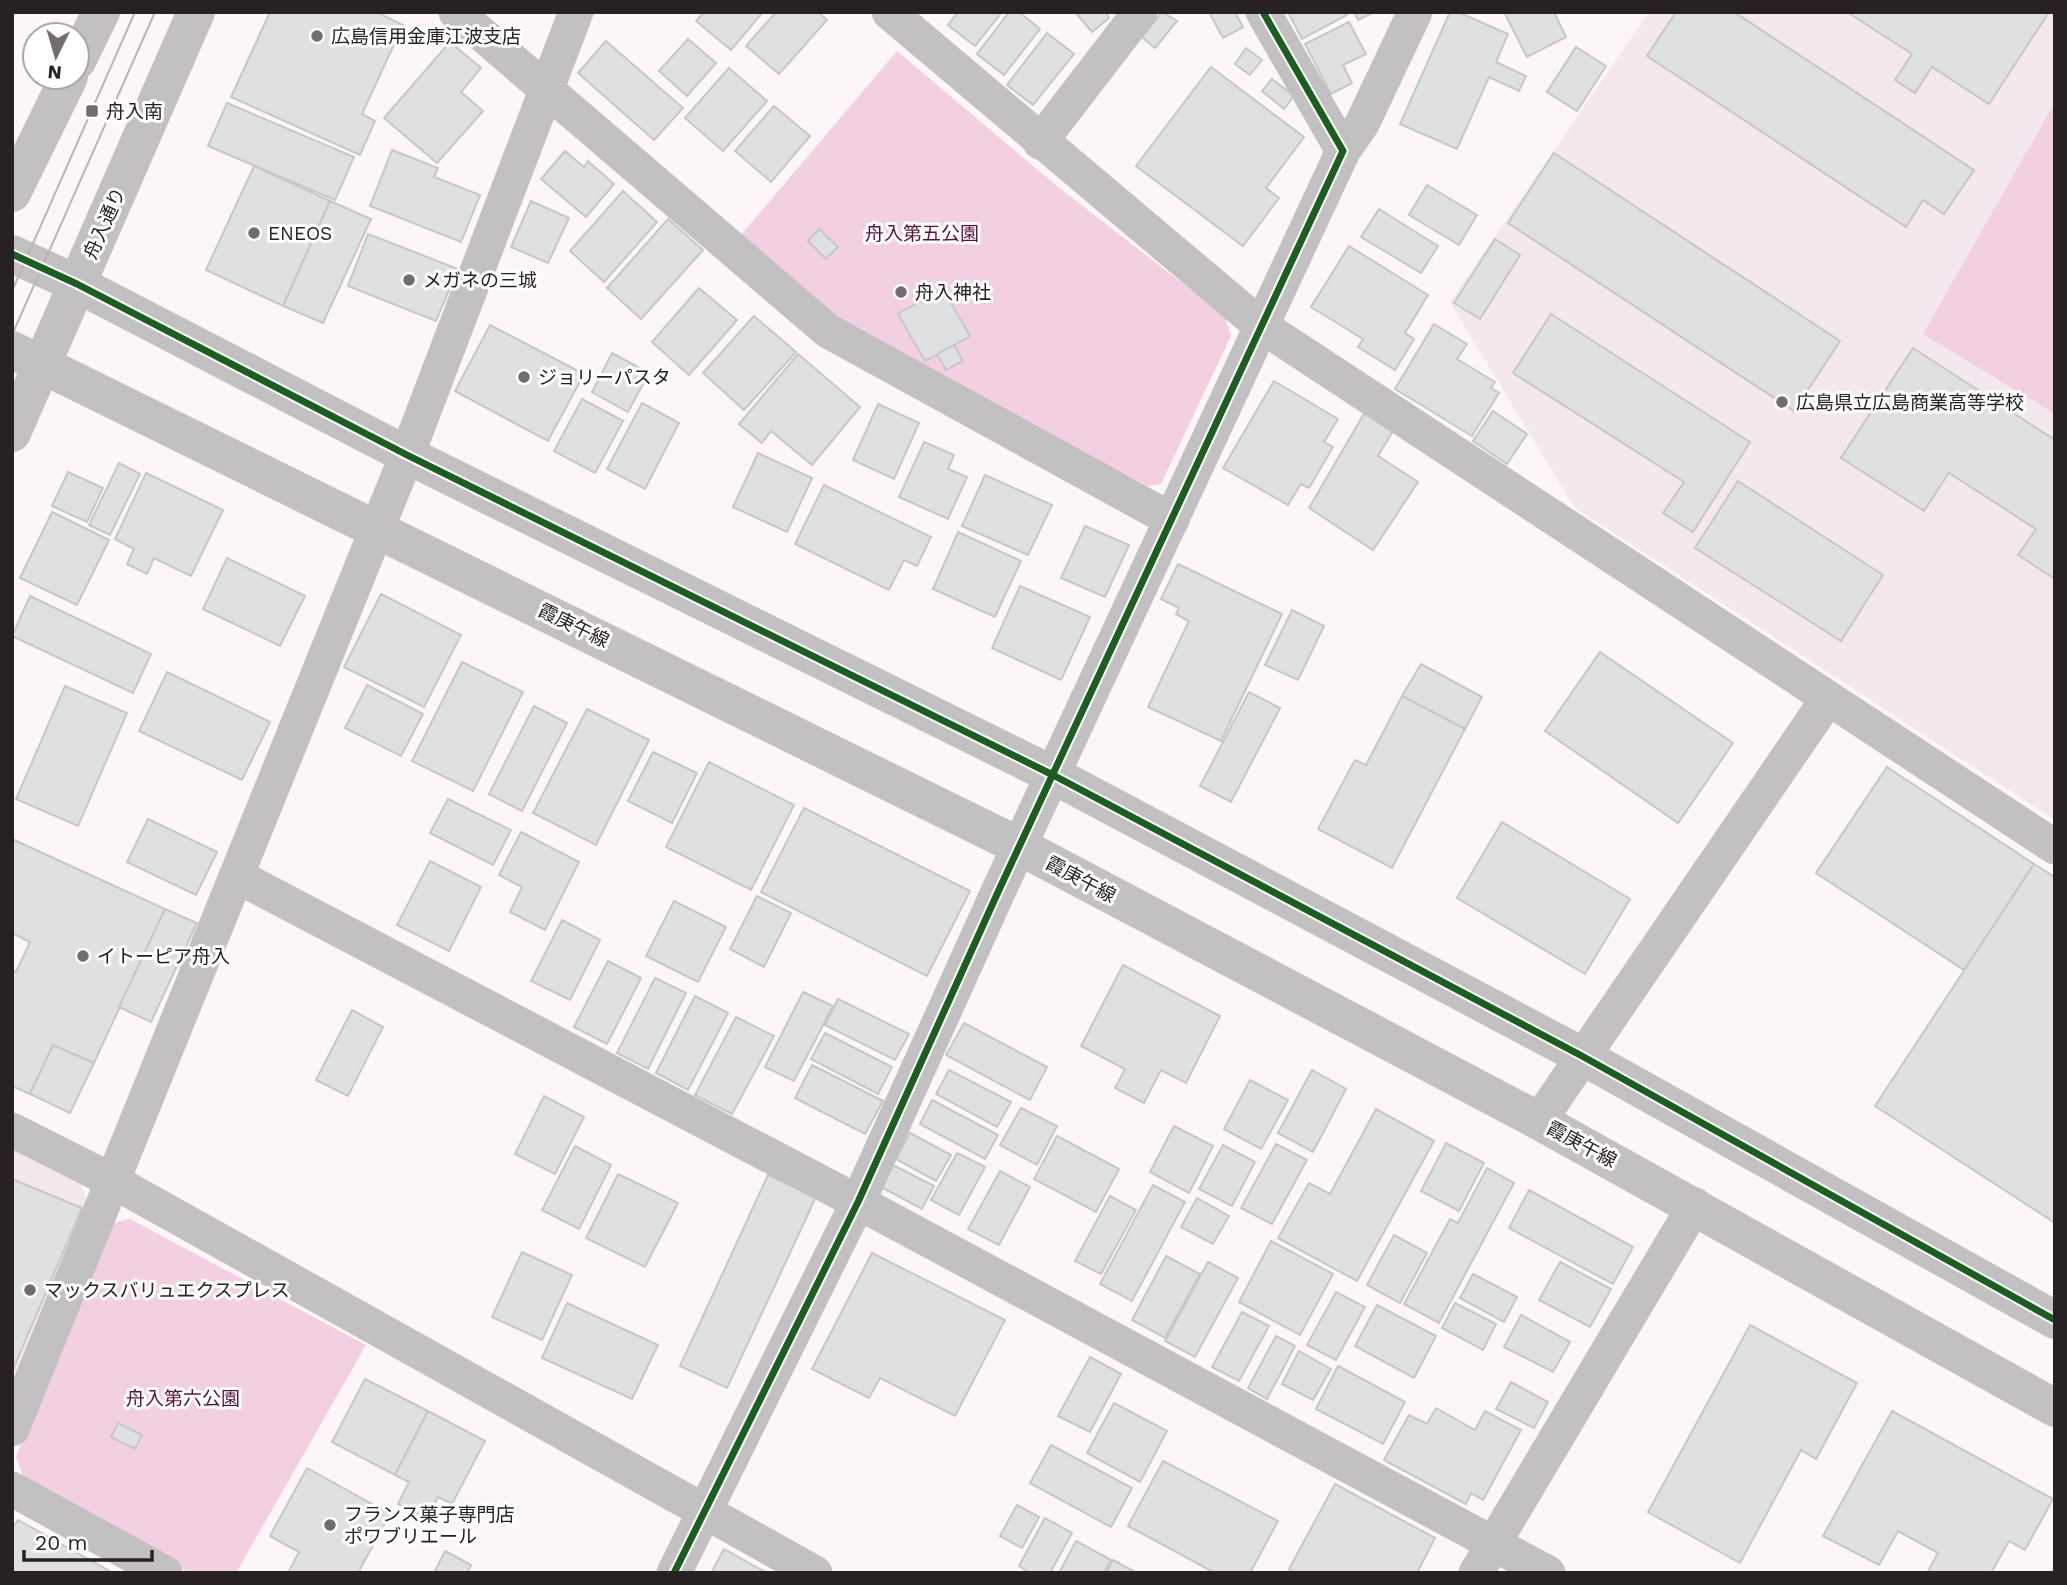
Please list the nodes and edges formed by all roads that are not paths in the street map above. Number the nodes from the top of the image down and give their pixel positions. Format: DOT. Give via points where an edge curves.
graph roads {
  1 [pos="101,12"];
  2 [pos="196,12"];
  3 [pos="456,12"];
  4 [pos="576,12"];
  5 [pos="889,12"];
  6 [pos="1140,12"];
  7 [pos="1263,12"];
  8 [pos="1416,12"];
  9 [pos="91,32"];
  10 [pos="549,89"];
  11 [pos="62,91"];
  12 [pos="1040,142"];
  13 [pos="1343,151"];
  14 [pos="12,193"];
  15 [pos="12,254"];
  16 [pos="77,284"];
  17 [pos="1260,325"];
  18 [pos="27,358"];
  19 [pos="12,433"];
  20 [pos="407,455"];
  21 [pos="1172,520"];
  22 [pos="377,528"];
  23 [pos="1827,700"];
  24 [pos="1053,775"];
  25 [pos="1020,846"];
  26 [pos="2055,847"];
  27 [pos="237,876"];
  28 [pos="1582,1056"];
  29 [pos="1539,1121"];
  30 [pos="12,1130"];
  31 [pos="111,1180"];
  32 [pos="858,1202"];
  33 [pos="1695,1205"];
  34 [pos="2055,1320"];
  35 [pos="2055,1408"];
  36 [pos="12,1429"];
  37 [pos="12,1489"];
  38 [pos="703,1512"];
  39 [pos="1485,1558"];
  40 [pos="165,1573"];
  41 [pos="674,1573"];
  42 [pos="815,1573"];
  43 [pos="1548,1573"];
  1 -- 9 [label="street"];
  2 -- 16 [label="street, 舟入通り"];
  3 -- 10 [label="street"];
  4 -- 10 [label="street"];
  5 -- 12 [label="street"];
  6 -- 12 [label="street"];
  7 -- 13 [label="street"];
  8 -- 13 [label="street" via="1362,124"];
  10 -- 20 [label="street"];
  10 -- 21 [label="street" via="828,331"];
  11 -- 14 [label="street"];
  12 -- 17 [label="street"];
  13 -- 17 [label="street"];
  15 -- 16 [label="street"];
  16 -- 18 [label="street, 舟入通り"];
  16 -- 20 [label="street"];
  17 -- 21 [label="street"];
  17 -- 23 [label="street"];
  18 -- 19 [label="street, 舟入通り"];
  18 -- 22 [label="street, 霞庚午線"];
  20 -- 22 [label="street"];
  20 -- 24 [label="street"];
  21 -- 24 [label="street"];
  22 -- 25 [label="street, 霞庚午線"];
  22 -- 27 [label="street"];
  23 -- 26 [label="street"];
  23 -- 28 [label="street"];
  24 -- 25 [label="street"];
  24 -- 28 [label="street"];
  25 -- 29 [label="street, 霞庚午線"];
  25 -- 32 [label="street"];
  27 -- 31 [label="street"];
  27 -- 32 [label="street"];
  28 -- 29 [label="street"];
  28 -- 34 [label="street"];
  29 -- 33 [label="street, 霞庚午線"];
  30 -- 31 [label="street"];
  31 -- 36 [label="street"];
  31 -- 38 [label="street"];
  32 -- 38 [label="street"];
  32 -- 39 [label="street"];
  33 -- 35 [label="street, 霞庚午線"];
  33 -- 39 [label="street"];
  37 -- 40 [label="street"];
  38 -- 41 [label="street"];
  38 -- 42 [label="street"];
  39 -- 43 [label="street"];
}
